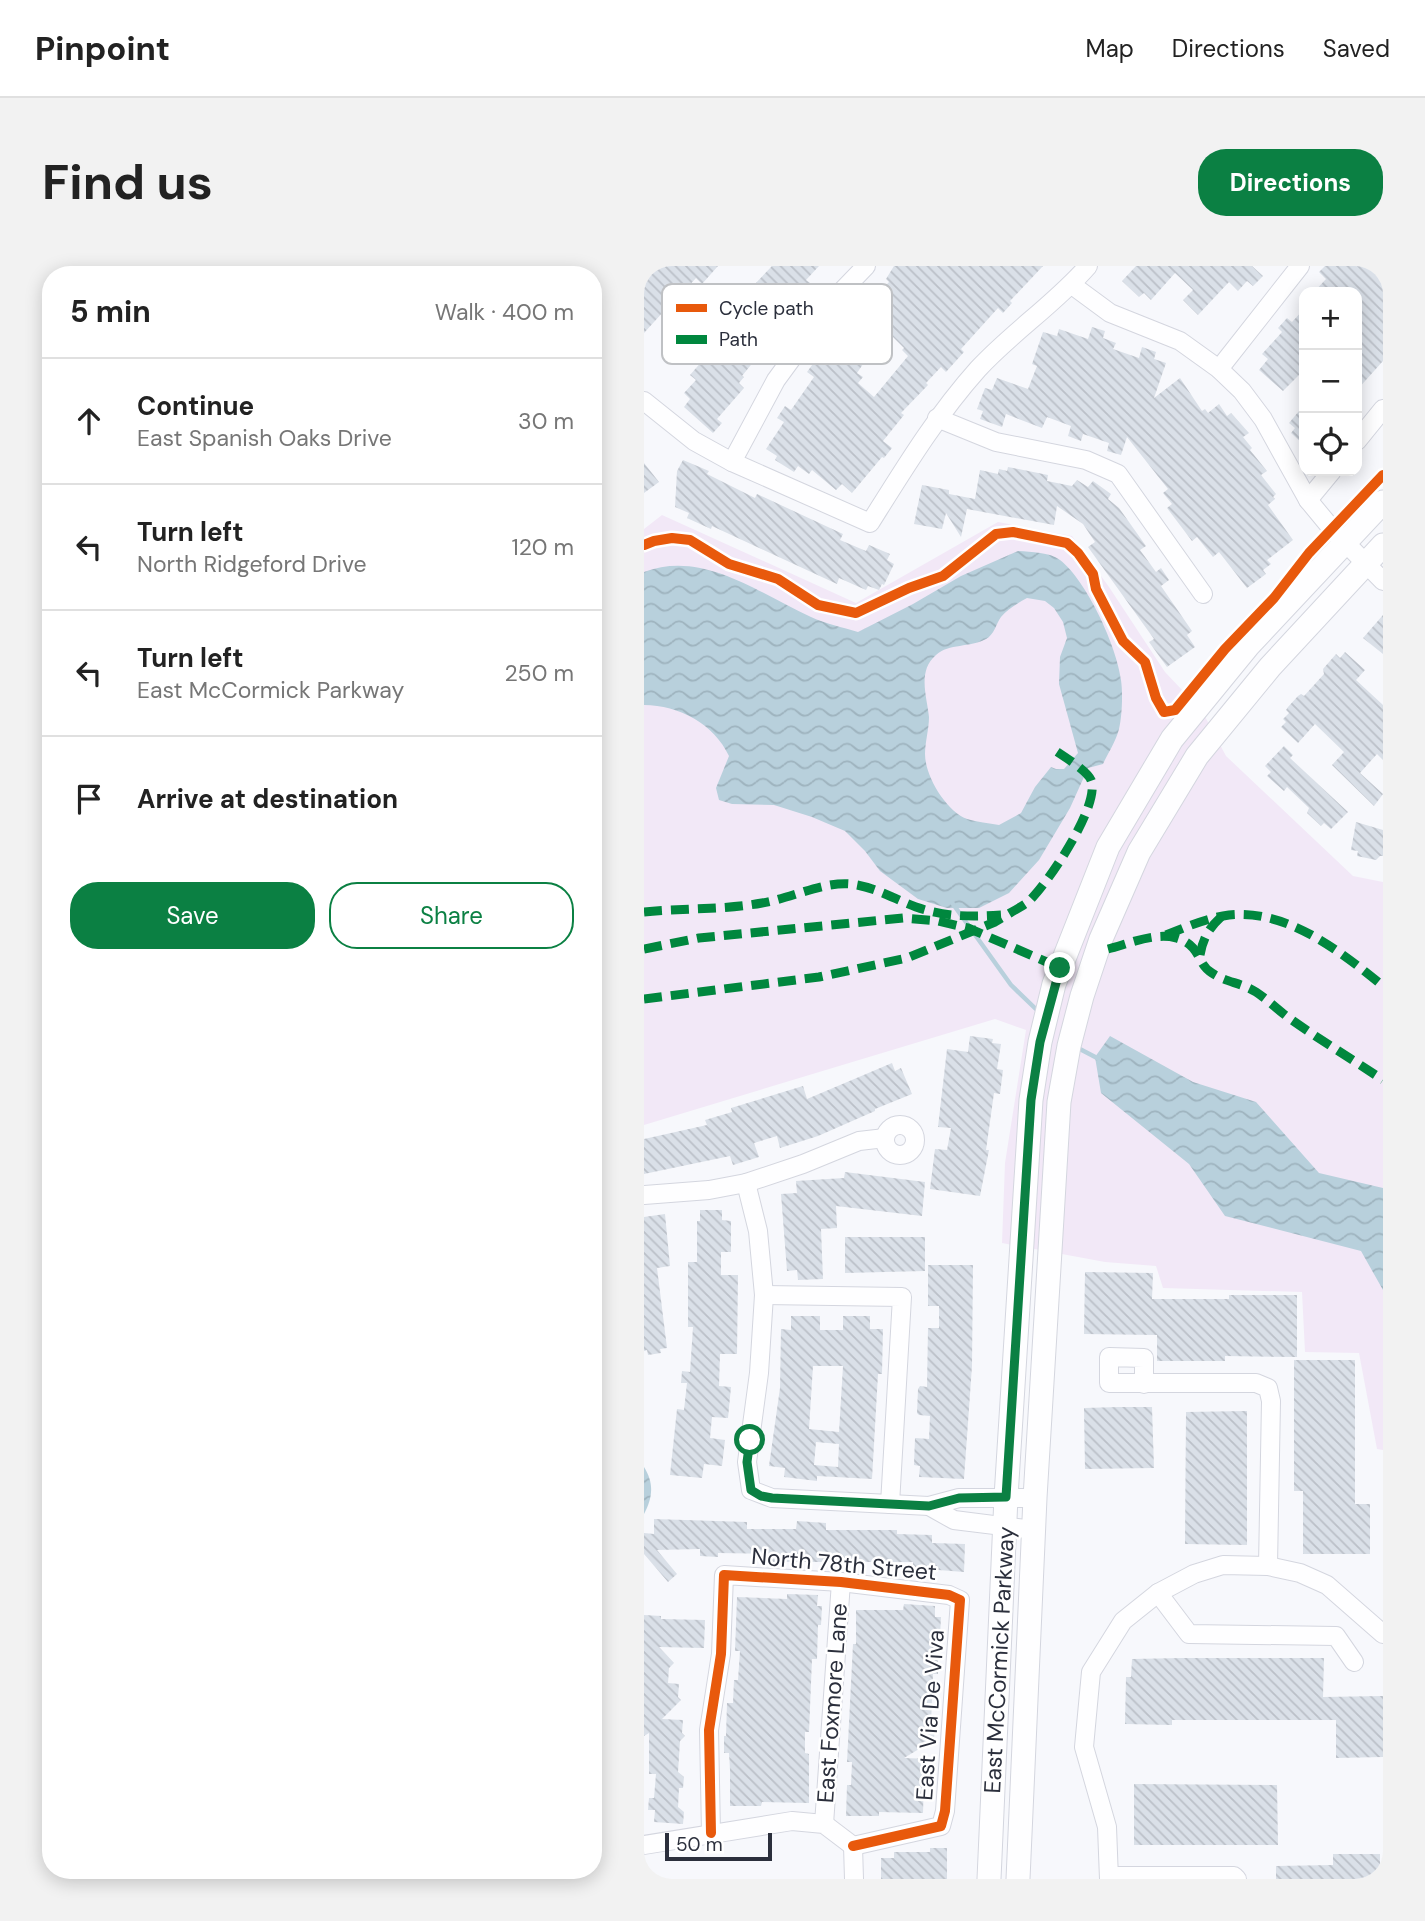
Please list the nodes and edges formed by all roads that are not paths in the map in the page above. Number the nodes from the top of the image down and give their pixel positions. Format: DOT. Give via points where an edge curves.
graph roads {
  1 [pos="866,266"];
  2 [pos="1088,266"];
  3 [pos="1300,266"];
  4 [pos="849,284"];
  5 [pos="1072,285"];
  6 [pos="788,364"];
  7 [pos="1219,369"];
  8 [pos="644,402"];
  9 [pos="1383,409"];
  10 [pos="937,418"];
  11 [pos="1362,435"];
  12 [pos="732,462"];
  13 [pos="1328,476"];
  14 [pos="1308,500"];
  15 [pos="1383,502"];
  16 [pos="1345,542"];
  17 [pos="1383,545"];
  18 [pos="1366,564"];
  19 [pos="1383,581"];
  20 [pos="1203,594"];
  21 [pos="885,1138"];
  22 [pos="746,1183"];
  23 [pos="644,1195"];
  24 [pos="764,1295"];
  25 [pos="1144,1384"];
  26 [pos="1006,1497"];
  27 [pos="1035,1498"];
  28 [pos="890,1503"];
  29 [pos="929,1506"];
  30 [pos="1005,1528"];
  31 [pos="1034,1530"];
  32 [pos="1268,1566"];
  33 [pos="841,1581"];
  34 [pos="1158,1593"];
  35 [pos="960,1600"];
  36 [pos="1383,1634"];
  37 [pos="1354,1662"];
  38 [pos="824,1824"];
  39 [pos="711,1833"];
  40 [pos="644,1845"];
  41 [pos="853,1846"];
  42 [pos="1109,1877"];
  43 [pos="854,1879"];
  44 [pos="989,1879"];
  45 [pos="1018,1879"];
  46 [pos="1237,1879"];
  1 -- 4 [label="street"];
  2 -- 5 [label="street"];
  3 -- 7 [label="street"];
  5 -- 7 [label="street" via="1110,313 1180,341"];
  5 -- 10 [label="street" via="980,367"];
  6 -- 12 [label="street"];
  7 -- 14 [label="street" via="1263,419"];
  8 -- 12 [label="street" via="694,441"];
  9 -- 11 [label="street"];
  10 -- 12 [label="street" via="870,523"];
  10 -- 20 [label="street" via="996,443 1086,460 1118,474"];
  13 -- 14 [label="street"];
  14 -- 16 [label="street"];
  15 -- 16 [label="main road, East McCormick Parkway"];
  16 -- 18 [label="street"];
  16 -- 26 [label="main road, East McCormick Parkway" via="1248,646 1172,739 1108,848 1057,976 1031,1100"];
  17 -- 18 [label="main road, East McCormick Parkway"];
  18 -- 19 [label="street"];
  18 -- 27 [label="main road, East McCormick Parkway" via="1270,667 1197,756 1139,852 1101,939 1069,1046 1059,1102"];
  21 -- 22 [label="street" via="859,1141"];
  22 -- 23 [label="street"];
  22 -- 24 [label="street" via="758,1231"];
  24 -- 28 [label="street" via="761,1360 747,1462 751,1490 772,1498"];
  24 -- 28 [label="street" via="902,1297"];
  25 -- 32 [label="street" via="1256,1383 1268,1388"];
  26 -- 27 [label="street"];
  26 -- 29 [label="street" via="959,1498"];
  26 -- 30 [label="main road, East McCormick Parkway"];
  27 -- 31 [label="main road, East McCormick Parkway"];
  28 -- 29 [label="street"];
  29 -- 30 [label="street" via="954,1520"];
  30 -- 31 [label="street"];
  30 -- 44 [label="main road, East McCormick Parkway"];
  31 -- 45 [label="main road, East McCormick Parkway"];
  32 -- 34 [label="street" via="1223,1565"];
  32 -- 36 [label="street" via="1326,1585"];
  33 -- 35 [label="street, North 78th Street"];
  33 -- 38 [label="street, East Foxmore Lane"];
  33 -- 39 [label="street, North 78th Street" via="724,1575 720,1654 709,1730"];
  34 -- 37 [label="street" via="1189,1634 1336,1636"];
  34 -- 42 [label="street" via="1122,1621 1091,1672 1084,1747 1107,1827"];
  35 -- 41 [label="street, East Via De Viva" via="941,1825"];
  38 -- 39 [label="street" via="792,1821"];
  38 -- 41 [label="street"];
  39 -- 40 [label="street"];
  41 -- 43 [label="street"];
  42 -- 46 [label="street"];
}
